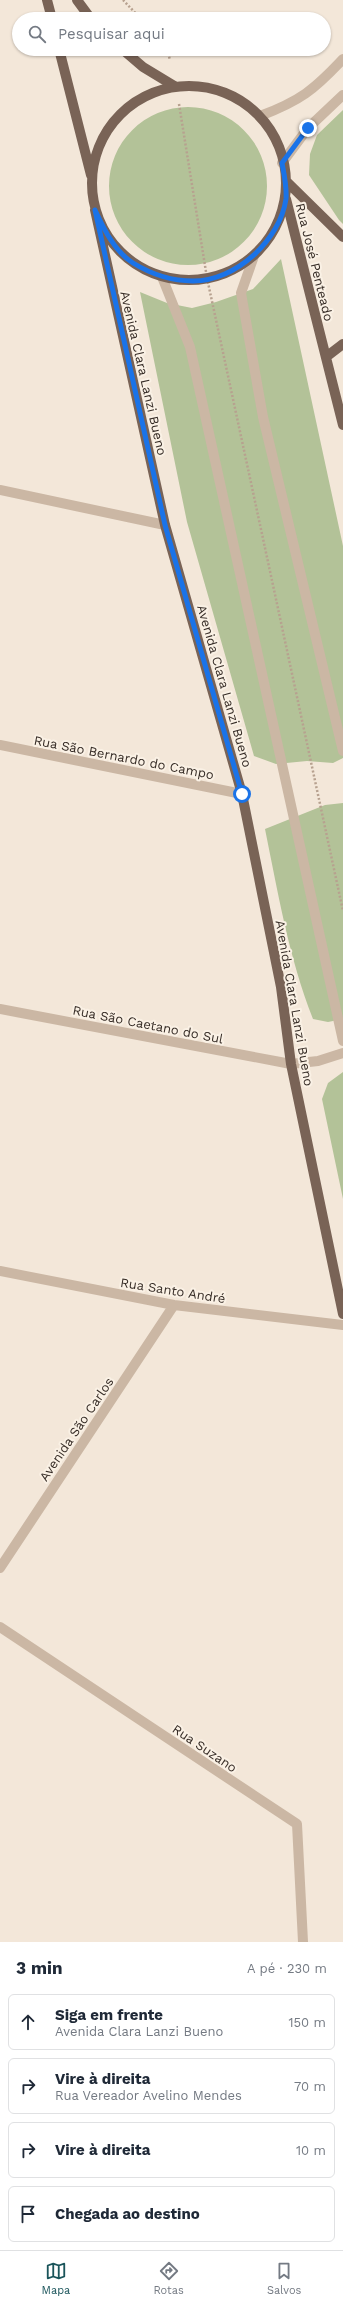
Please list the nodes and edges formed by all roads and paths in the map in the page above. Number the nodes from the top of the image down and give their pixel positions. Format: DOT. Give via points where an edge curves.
graph roads {
  1 [pos="47,0"];
  2 [pos="77,0"];
  3 [pos="123,0"];
  4 [pos="50,12"];
  5 [pos="86,12"];
  6 [pos="134,12"];
  7 [pos="61,56"];
  8 [pos="130,56"];
  9 [pos="169,56"];
  10 [pos="343,59"];
  11 [pos="176,86"];
  12 [pos="343,95"];
  13 [pos="260,116"];
  14 [pos="282,163"];
  15 [pos="91,177"];
  16 [pos="286,181"];
  17 [pos="286,199"];
  18 [pos="95,210"];
  19 [pos="343,237"];
  20 [pos="254,256"];
  21 [pos="162,277"];
  22 [pos="207,278"];
  23 [pos="343,344"];
  24 [pos="326,357"];
  25 [pos="343,425"];
  26 [pos="0,490"];
  27 [pos="165,525"];
  28 [pos="0,745"];
  29 [pos="343,751"];
  30 [pos="242,794"];
  31 [pos="343,911"];
  32 [pos="0,1009"];
  33 [pos="343,1041"];
  34 [pos="343,1053"];
  35 [pos="291,1064"];
  36 [pos="0,1271"];
  37 [pos="174,1306"];
  38 [pos="343,1314"];
  39 [pos="343,1325"];
  40 [pos="0,1568"];
  41 [pos="0,1627"];
  42 [pos="303,1942"];
  1 -- 4 [label="main road"];
  2 -- 5 [label="main road"];
  3 -- 6 [label="path"];
  7 -- 15 [label="main road"];
  8 -- 11 [label="main road" via="143,67"];
  9 -- 11 [label="path"];
  10 -- 13 [label="street" via="323,80 299,99"];
  11 -- 13 [label="main road" via="210,88 237,98"];
  11 -- 15 [label="main road" via="144,96 117,116 99,144"];
  11 -- 22 [label="path"];
  12 -- 14 [label="street" via="308,128"];
  13 -- 14 [label="main road" via="277,139"];
  14 -- 16 [label="main road"];
  15 -- 18 [label="main road"];
  16 -- 17 [label="main road"];
  16 -- 19 [label="main road"];
  17 -- 20 [label="main road" via="275,230"];
  17 -- 24 [label="main road, Rua José Penteado"];
  18 -- 21 [label="main road" via="109,239 132,263"];
  18 -- 27 [label="main road, Avenida Clara Lanzi Bueno"];
  20 -- 22 [label="main road" via="227,273"];
  20 -- 29 [label="street" via="241,293 264,418"];
  21 -- 22 [label="main road" via="194,281"];
  21 -- 33 [label="street" via="190,347"];
  22 -- 31 [label="path"];
  23 -- 24 [label="main road"];
  24 -- 25 [label="main road, Rua José Penteado"];
  26 -- 27 [label="street"];
  27 -- 30 [label="main road, Avenida Clara Lanzi Bueno"];
  28 -- 30 [label="street, Rua São Bernardo do Campo"];
  30 -- 35 [label="main road, Avenida Clara Lanzi Bueno" via="281,987"];
  32 -- 35 [label="street, Rua São Caetano do Sul"];
  34 -- 35 [label="street, Rua São Caetano do Sul" via="318,1061"];
  35 -- 38 [label="main road, Avenida Clara Lanzi Bueno"];
  36 -- 37 [label="street, Rua Santo André"];
  37 -- 39 [label="street, Rua Santo André"];
  37 -- 40 [label="street, Avenida São Carlos"];
  41 -- 42 [label="street, Rua Suzano" via="297,1824"];
}
